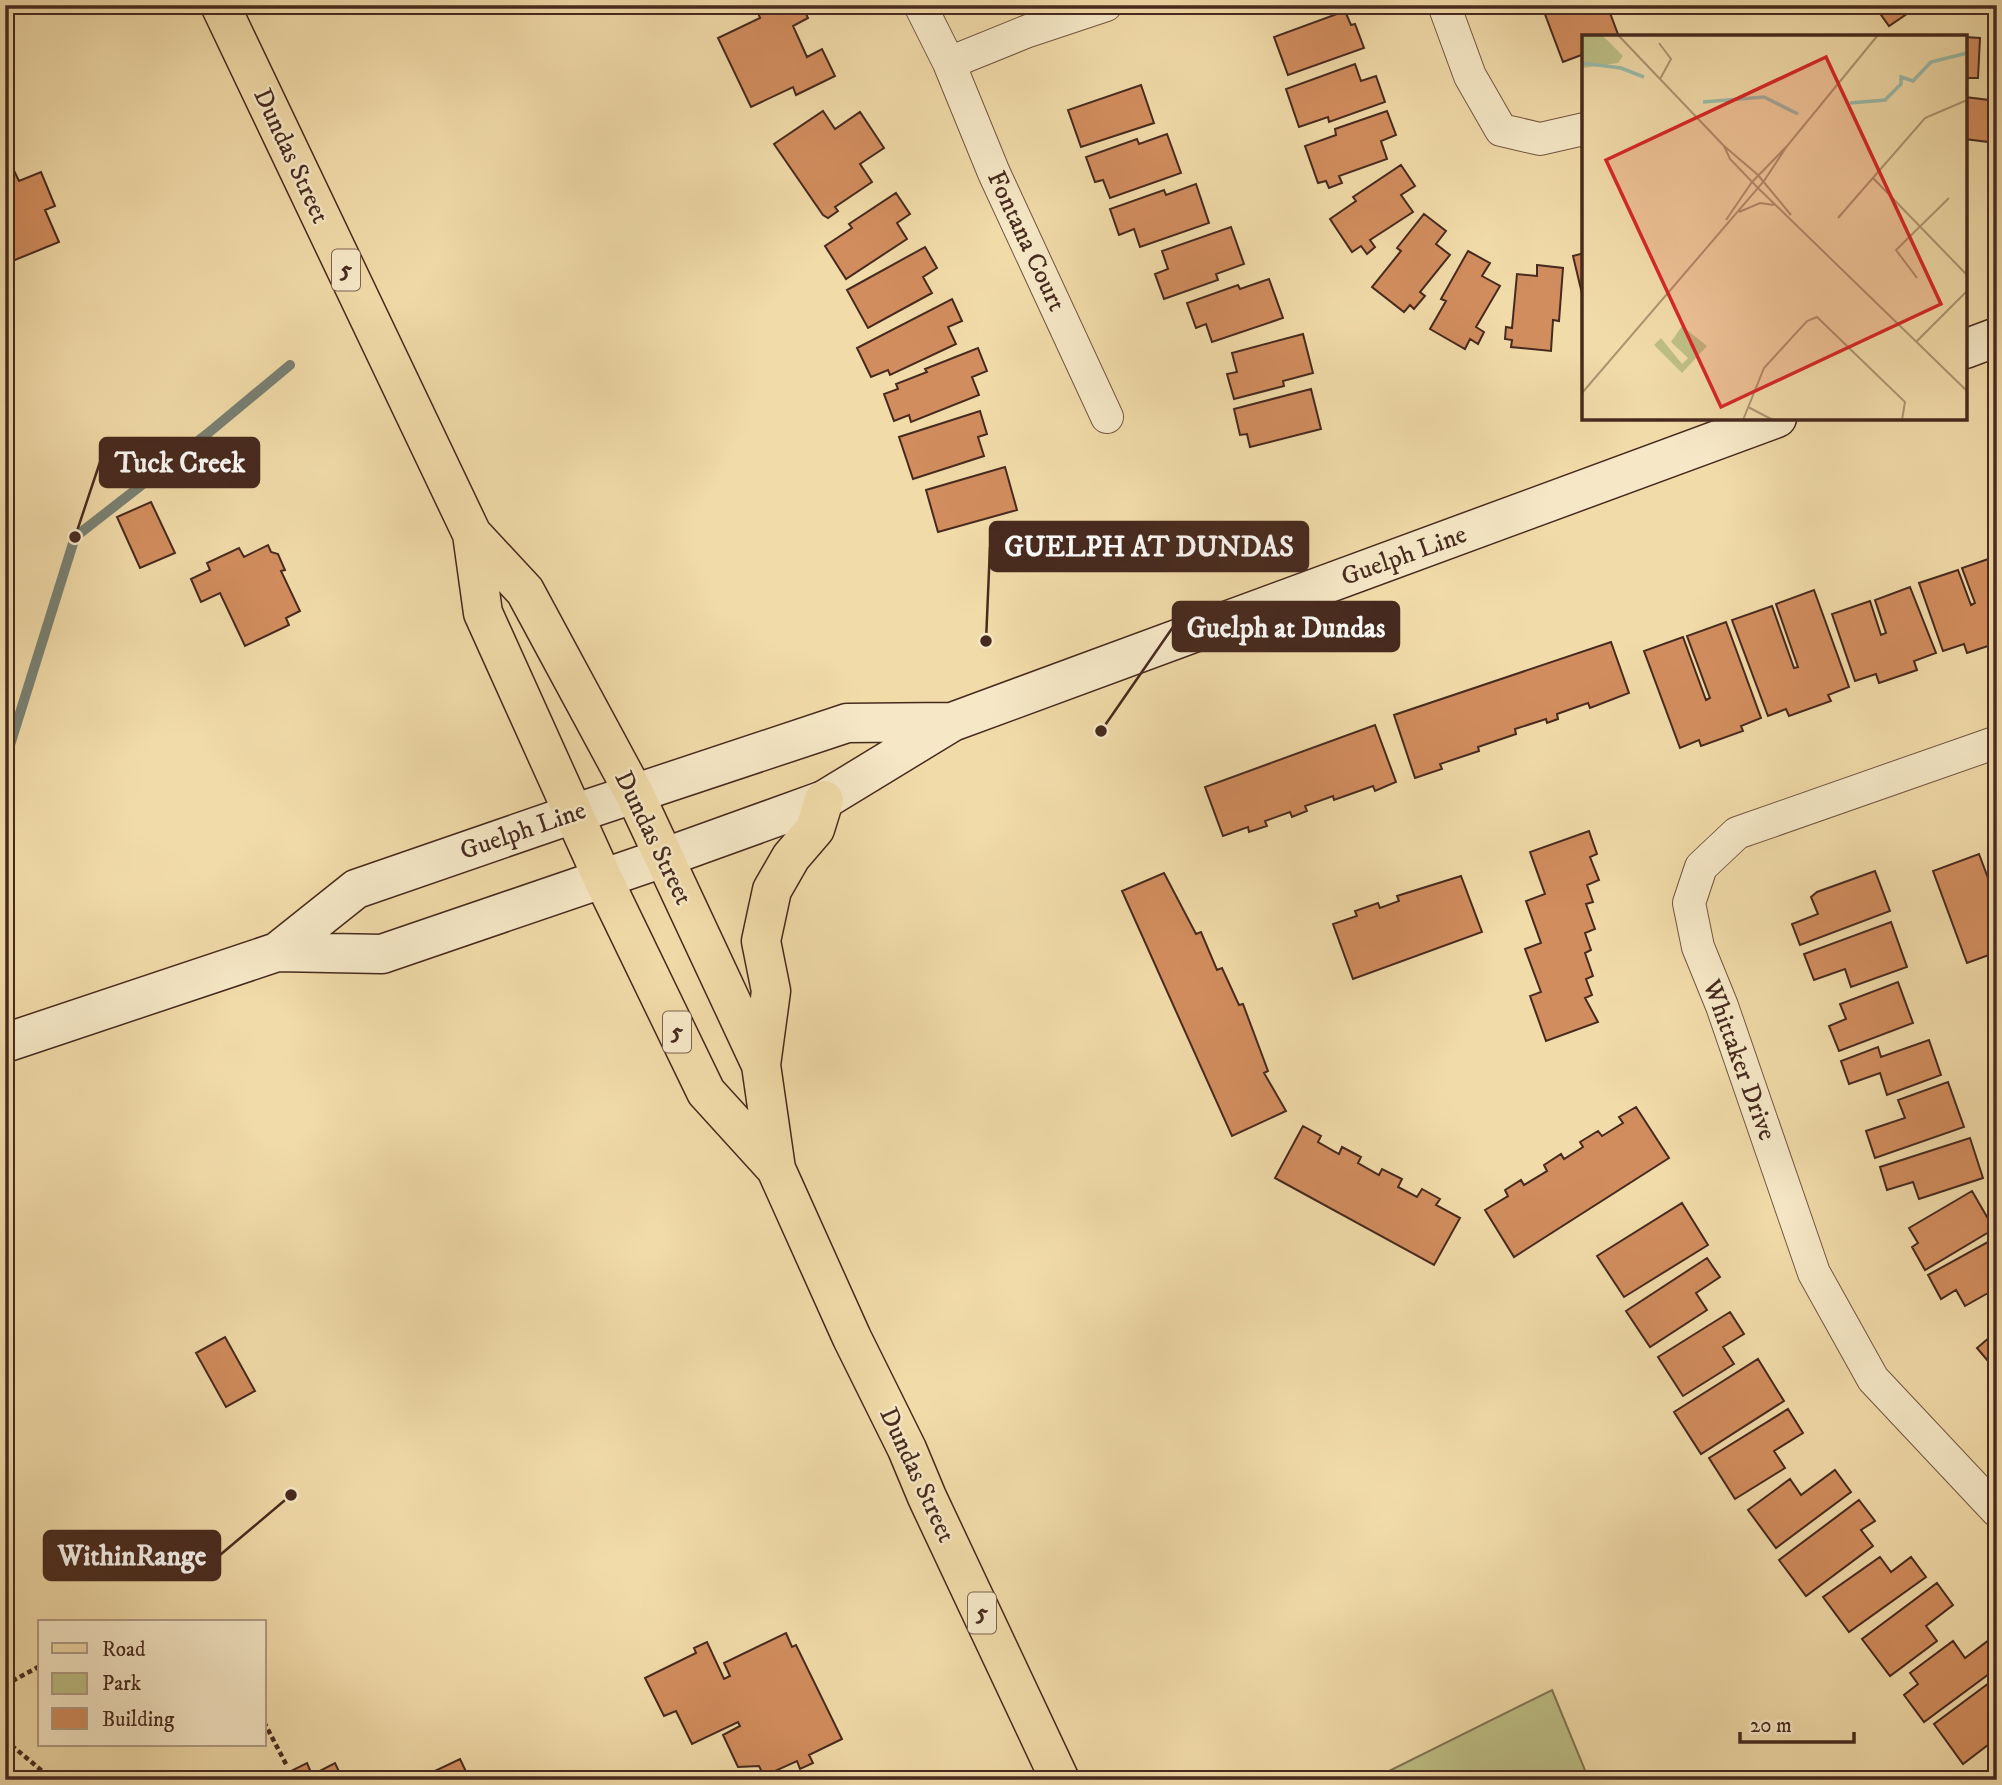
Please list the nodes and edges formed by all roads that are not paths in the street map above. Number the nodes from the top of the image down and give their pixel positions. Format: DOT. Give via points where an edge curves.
graph roads {
  1 [pos="220,5"];
  2 [pos="920,5"];
  3 [pos="1106,5"];
  4 [pos="1444,5"];
  5 [pos="948,62"];
  6 [pos="1582,129"];
  7 [pos="1997,337"];
  8 [pos="1967,348"];
  9 [pos="1108,417"];
  10 [pos="1772,420"];
  11 [pos="472,534"];
  12 [pos="952,722"];
  13 [pos="1997,742"];
  14 [pos="634,793"];
  15 [pos="824,800"];
  16 [pos="573,814"];
  17 [pos="663,858"];
  18 [pos="603,879"];
  19 [pos="277,952"];
  20 [pos="5,1043"];
  21 [pos="761,1065"];
  22 [pos="776,1169"];
  23 [pos="1997,1511"];
  24 [pos="1060,1780"];
  1 -- 11 [label="main road, Dundas Street / 5"];
  2 -- 5 [label="street, Fontana Court"];
  3 -- 5 [label="street"];
  4 -- 6 [label="street" via="1470,76 1501,130 1540,139"];
  5 -- 9 [label="street, Fontana Court" via="994,173"];
  7 -- 8 [label="main road"];
  10 -- 12 [label="main road, Guelph Line"];
  11 -- 14 [label="main road, Dundas Street / 5" via="525,591"];
  11 -- 16 [label="main road, Dundas Street / 5" via="483,613"];
  12 -- 14 [label="main road, Guelph Line" via="847,723"];
  12 -- 15 [label="main road, Guelph Line"];
  13 -- 23 [label="street, Whittaker Drive" via="1737,833 1701,867 1689,903 1698,947 1814,1273 1873,1379"];
  14 -- 16 [label="main road, Guelph Line"];
  14 -- 17 [label="main road, Dundas Street / 5"];
  15 -- 17 [label="main road, Guelph Line"];
  15 -- 21 [label="main road" via="816,830 791,857 772,890 761,941 771,991"];
  16 -- 18 [label="main road, Dundas Street / 5"];
  16 -- 19 [label="main road, Guelph Line" via="356,889"];
  17 -- 18 [label="main road, Guelph Line"];
  17 -- 21 [label="main road, Dundas Street / 5"];
  18 -- 19 [label="main road, Guelph Line" via="383,954"];
  18 -- 22 [label="main road, Dundas Street / 5" via="706,1092"];
  19 -- 20 [label="main road, Guelph Line"];
  21 -- 22 [label="main road, Dundas Street / 5"];
  22 -- 24 [label="main road, Dundas Street / 5"];
}
